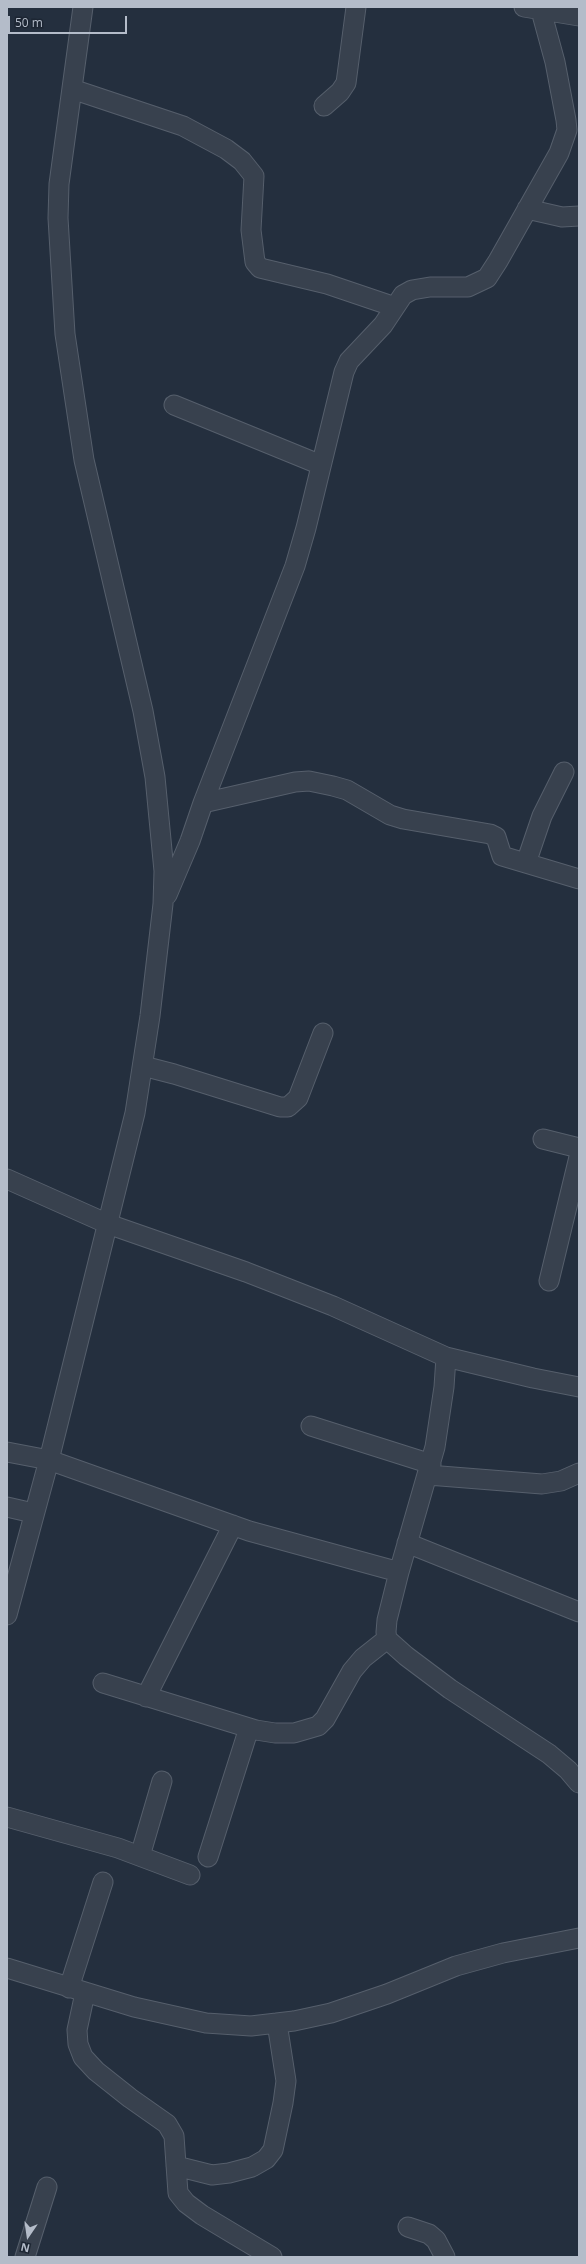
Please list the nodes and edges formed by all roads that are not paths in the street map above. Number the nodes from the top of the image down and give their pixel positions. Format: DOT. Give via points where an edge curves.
graph roads {
  1 [pos="83,7"];
  2 [pos="356,7"];
  3 [pos="535,8"];
  4 [pos="579,16"];
  5 [pos="72,89"];
  6 [pos="324,106"];
  7 [pos="572,113"];
  8 [pos="527,209"];
  9 [pos="579,216"];
  10 [pos="395,307"];
  11 [pos="174,405"];
  12 [pos="321,465"];
  13 [pos="564,772"];
  14 [pos="203,803"];
  15 [pos="526,864"];
  16 [pos="579,879"];
  17 [pos="163,904"];
  18 [pos="323,1032"];
  19 [pos="143,1066"];
  20 [pos="544,1139"];
  21 [pos="579,1148"];
  22 [pos="579,1157"];
  23 [pos="7,1179"];
  24 [pos="108,1224"];
  25 [pos="548,1281"];
  26 [pos="446,1358"];
  27 [pos="579,1387"];
  28 [pos="311,1426"];
  29 [pos="7,1452"];
  30 [pos="49,1460"];
  31 [pos="429,1470"];
  32 [pos="579,1473"];
  33 [pos="7,1507"];
  34 [pos="33,1513"];
  35 [pos="233,1525"];
  36 [pos="407,1543"];
  37 [pos="399,1572"];
  38 [pos="579,1612"];
  39 [pos="7,1615"];
  40 [pos="387,1639"];
  41 [pos="103,1683"];
  42 [pos="146,1697"];
  43 [pos="249,1728"];
  44 [pos="162,1781"];
  45 [pos="579,1783"];
  46 [pos="7,1817"];
  47 [pos="140,1856"];
  48 [pos="208,1856"];
  49 [pos="190,1875"];
  50 [pos="103,1882"];
  51 [pos="579,1938"];
  52 [pos="7,1968"];
  53 [pos="77,1991"];
  54 [pos="277,2023"];
  55 [pos="176,2166"];
  56 [pos="47,2187"];
  57 [pos="408,2227"];
  58 [pos="25,2257"];
  59 [pos="272,2257"];
  60 [pos="445,2257"];
  1 -- 5 [label="street"];
  2 -- 6 [label="street" via="346,83"];
  3 -- 4 [label="street"];
  3 -- 7 [label="street"];
  5 -- 10 [label="street" via="183,126 226,149 242,161 254,176 251,230 256,262 260,268 327,284"];
  5 -- 17 [label="street" via="59,198 65,334 84,460 141,704 155,778 164,871"];
  7 -- 8 [label="street" via="559,153"];
  8 -- 9 [label="street" via="562,217"];
  8 -- 10 [label="street" via="487,278 468,287 430,286 412,290 403,295"];
  10 -- 12 [label="street" via="383,325 356,352 347,366"];
  11 -- 12 [label="street"];
  12 -- 14 [label="street" via="295,566"];
  13 -- 15 [label="street" via="542,816"];
  14 -- 15 [label="street" via="288,783 315,782 347,790 390,815 403,819 490,834 496,837 502,856"];
  14 -- 17 [label="street"];
  15 -- 16 [label="street"];
  17 -- 19 [label="street"];
  18 -- 19 [label="street" via="298,1098 288,1107 280,1107"];
  19 -- 24 [label="street" via="135,1113"];
  20 -- 21 [label="street"];
  22 -- 25 [label="street"];
  23 -- 24 [label="street"];
  24 -- 26 [label="street" via="246,1272 333,1306"];
  24 -- 30 [label="street"];
  26 -- 27 [label="street"];
  26 -- 31 [label="street" via="444,1387"];
  28 -- 31 [label="street"];
  29 -- 30 [label="street"];
  30 -- 34 [label="street"];
  30 -- 35 [label="street"];
  31 -- 32 [label="street" via="542,1484 561,1481"];
  31 -- 36 [label="street"];
  33 -- 34 [label="street"];
  34 -- 39 [label="street"];
  35 -- 37 [label="street"];
  35 -- 42 [label="street"];
  36 -- 37 [label="street"];
  36 -- 38 [label="street"];
  37 -- 40 [label="street" via="387,1620"];
  40 -- 43 [label="street" via="363,1658 352,1671 325,1719 318,1726 294,1733 275,1734"];
  40 -- 45 [label="street" via="450,1689 543,1750 568,1770"];
  41 -- 42 [label="street"];
  42 -- 43 [label="street"];
  43 -- 48 [label="street"];
  44 -- 47 [label="street"];
  46 -- 47 [label="street" via="93,1840"];
  47 -- 49 [label="street"];
  50 -- 53 [label="street"];
  51 -- 54 [label="street" via="456,1966 331,2013"];
  52 -- 53 [label="street"];
  53 -- 54 [label="street" via="206,2024 251,2026"];
  53 -- 55 [label="street" via="78,2044 83,2057 96,2071 167,2124 174,2136"];
  54 -- 55 [label="street" via="286,2081 282,2111 272,2150 266,2159 252,2167 212,2175"];
  55 -- 59 [label="street" via="178,2193 186,2203"];
  56 -- 58 [label="street"];
  57 -- 60 [label="street" via="429,2234 436,2240"];
}
